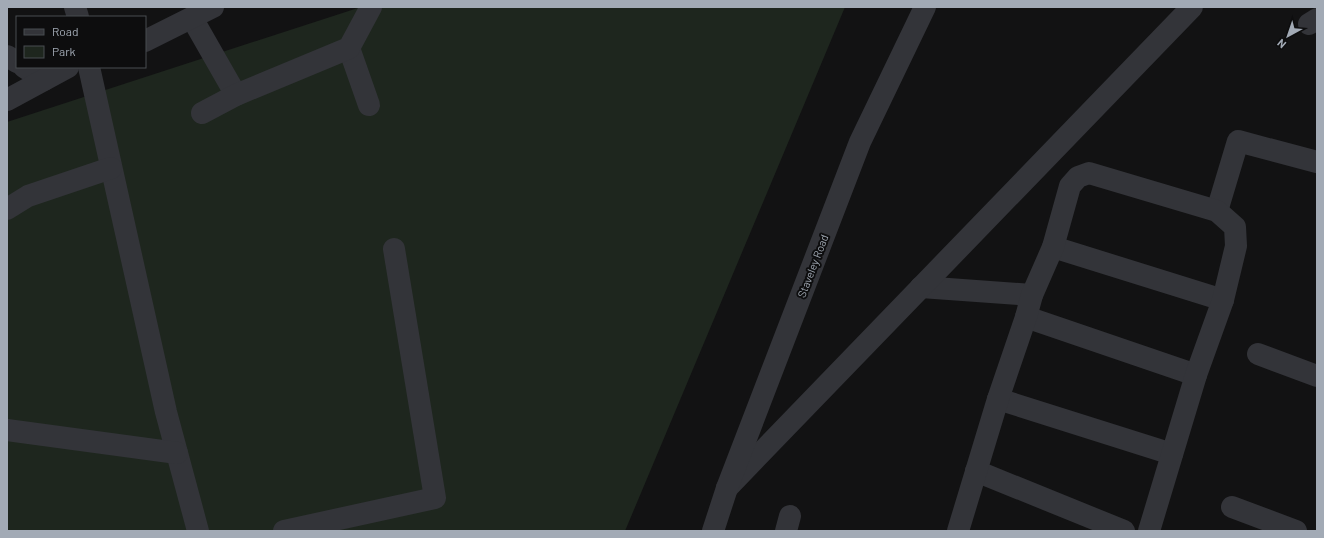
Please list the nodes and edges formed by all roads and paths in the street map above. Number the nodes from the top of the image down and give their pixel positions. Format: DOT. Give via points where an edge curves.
graph roads {
  1 [pos="213,7"];
  2 [pos="371,7"];
  3 [pos="925,7"];
  4 [pos="1192,7"];
  5 [pos="192,18"];
  6 [pos="146,41"];
  7 [pos="349,48"];
  8 [pos="7,56"];
  9 [pos="16,61"];
  10 [pos="26,68"];
  11 [pos="82,68"];
  12 [pos="85,68"];
  13 [pos="44,80"];
  14 [pos="236,95"];
  15 [pos="7,100"];
  16 [pos="369,105"];
  17 [pos="202,113"];
  18 [pos="1317,162"];
  19 [pos="111,168"];
  20 [pos="7,209"];
  21 [pos="1217,211"];
  22 [pos="1053,247"];
  23 [pos="394,249"];
  24 [pos="921,287"];
  25 [pos="1032,294"];
  26 [pos="1223,300"];
  27 [pos="1026,317"];
  28 [pos="1258,354"];
  29 [pos="1196,375"];
  30 [pos="1317,376"];
  31 [pos="998,399"];
  32 [pos="7,430"];
  33 [pos="177,453"];
  34 [pos="1172,454"];
  35 [pos="976,471"];
  36 [pos="727,488"];
  37 [pos="1232,507"];
  38 [pos="198,531"];
  39 [pos="284,531"];
  40 [pos="713,531"];
  41 [pos="958,531"];
  42 [pos="1124,531"];
  43 [pos="1149,531"];
  44 [pos="1296,531"];
  1 -- 5 [label="street"];
  2 -- 7 [label="street"];
  3 -- 36 [label="street, Staveley Road" via="860,142"];
  4 -- 24 [label="street"];
  5 -- 6 [label="street"];
  5 -- 14 [label="street"];
  7 -- 14 [label="street"];
  7 -- 16 [label="street"];
  8 -- 9 [label="street"];
  10 -- 13 [label="street"];
  11 -- 13 [label="street"];
  12 -- 19 [label="street"];
  13 -- 15 [label="street"];
  14 -- 17 [label="street"];
  18 -- 21 [label="street" via="1238,141"];
  19 -- 20 [label="street" via="28,196"];
  19 -- 33 [label="street"];
  21 -- 22 [label="street" via="1089,173 1078,177 1070,186"];
  21 -- 26 [label="street" via="1235,227 1236,246"];
  22 -- 25 [label="street"];
  22 -- 26 [label="street"];
  23 -- 39 [label="street" via="435,498"];
  24 -- 25 [label="street"];
  24 -- 36 [label="street"];
  25 -- 27 [label="street"];
  26 -- 29 [label="street"];
  27 -- 29 [label="street"];
  27 -- 31 [label="street"];
  28 -- 30 [label="street"];
  29 -- 34 [label="street"];
  31 -- 34 [label="street"];
  31 -- 35 [label="street"];
  32 -- 33 [label="street"];
  33 -- 38 [label="street"];
  34 -- 43 [label="street"];
  35 -- 41 [label="street"];
  35 -- 42 [label="street"];
  36 -- 40 [label="street, Staveley Road"];
  37 -- 44 [label="street"];
}
